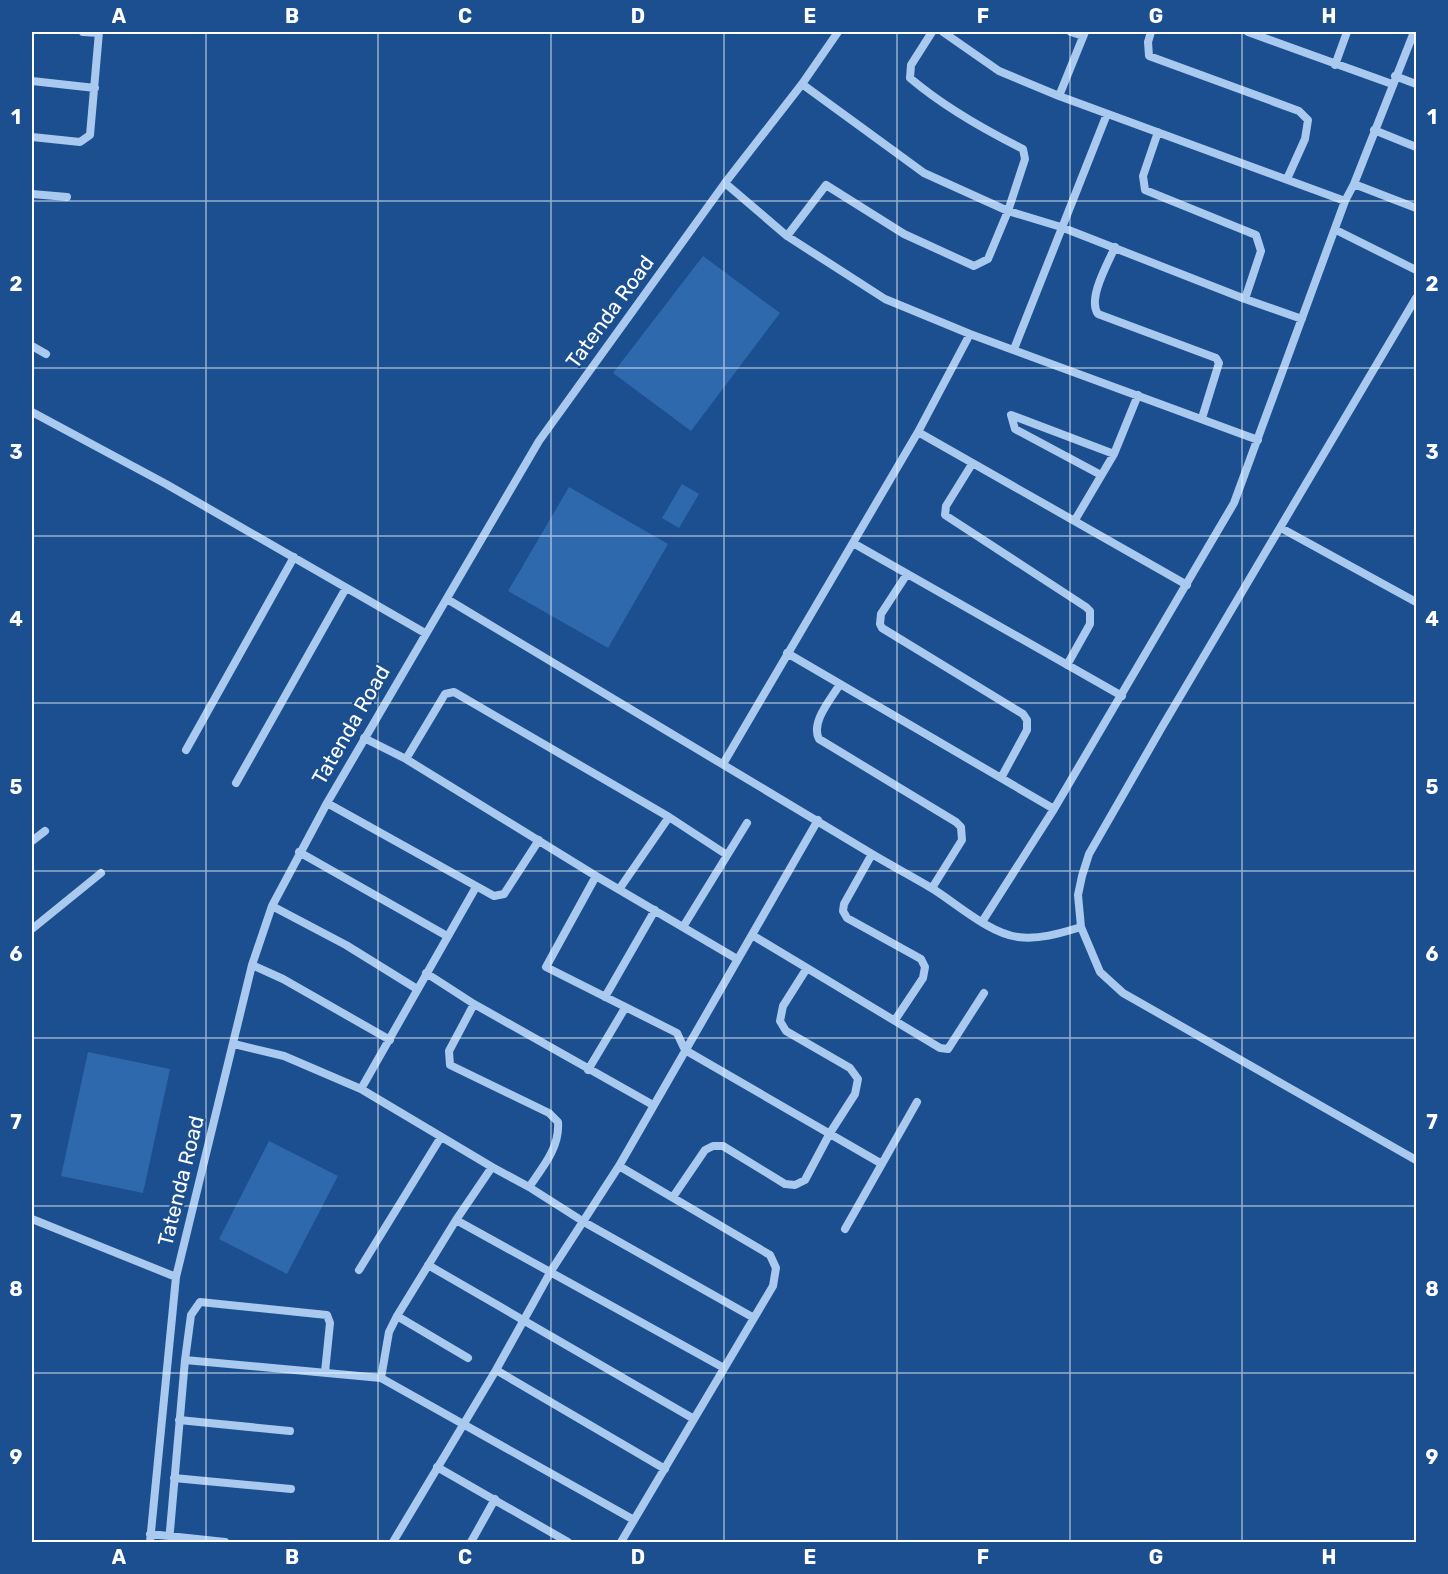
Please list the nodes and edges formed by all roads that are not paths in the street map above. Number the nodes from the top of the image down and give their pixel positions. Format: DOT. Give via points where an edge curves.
graph roads {
  1 [pos="83,32"];
  2 [pos="99,32"];
  3 [pos="838,32"];
  4 [pos="932,32"];
  5 [pos="943,32"];
  6 [pos="1071,32"];
  7 [pos="1151,32"];
  8 [pos="1248,32"];
  9 [pos="1347,32"];
  10 [pos="1414,32"];
  11 [pos="1084,34"];
  12 [pos="1335,65"];
  13 [pos="1394,80"];
  14 [pos="32,81"];
  15 [pos="802,84"];
  16 [pos="1416,84"];
  17 [pos="95,88"];
  18 [pos="1059,96"];
  19 [pos="1107,114"];
  20 [pos="1374,130"];
  21 [pos="1158,132"];
  22 [pos="32,137"];
  23 [pos="1416,147"];
  24 [pos="1287,180"];
  25 [pos="725,183"];
  26 [pos="1354,184"];
  27 [pos="32,194"];
  28 [pos="67,197"];
  29 [pos="1345,201"];
  30 [pos="1416,207"];
  31 [pos="1008,211"];
  32 [pos="1061,227"];
  33 [pos="1336,230"];
  34 [pos="787,236"];
  35 [pos="1115,247"];
  36 [pos="1416,270"];
  37 [pos="1416,298"];
  38 [pos="1245,299"];
  39 [pos="1302,319"];
  40 [pos="970,334"];
  41 [pos="32,346"];
  42 [pos="1014,349"];
  43 [pos="46,354"];
  44 [pos="1138,394"];
  45 [pos="32,412"];
  46 [pos="1202,418"];
  47 [pos="918,432"];
  48 [pos="1258,440"];
  49 [pos="1114,454"];
  50 [pos="972,464"];
  51 [pos="1101,475"];
  52 [pos="1075,520"];
  53 [pos="1281,528"];
  54 [pos="853,543"];
  55 [pos="294,557"];
  56 [pos="906,574"];
  57 [pos="1187,585"];
  58 [pos="346,588"];
  59 [pos="447,598"];
  60 [pos="1416,602"];
  61 [pos="425,633"];
  62 [pos="787,653"];
  63 [pos="1068,665"];
  64 [pos="840,684"];
  65 [pos="1122,696"];
  66 [pos="364,738"];
  67 [pos="186,750"];
  68 [pos="406,759"];
  69 [pos="723,764"];
  70 [pos="1001,778"];
  71 [pos="236,783"];
  72 [pos="327,802"];
  73 [pos="1054,809"];
  74 [pos="669,817"];
  75 [pos="818,820"];
  76 [pos="747,823"];
  77 [pos="45,831"];
  78 [pos="539,840"];
  79 [pos="32,841"];
  80 [pos="299,852"];
  81 [pos="872,854"];
  82 [pos="727,855"];
  83 [pos="101,873"];
  84 [pos="596,876"];
  85 [pos="476,887"];
  86 [pos="620,888"];
  87 [pos="932,888"];
  88 [pos="272,906"];
  89 [pos="655,910"];
  90 [pos="982,921"];
  91 [pos="683,927"];
  92 [pos="1082,927"];
  93 [pos="32,929"];
  94 [pos="752,934"];
  95 [pos="447,936"];
  96 [pos="737,958"];
  97 [pos="252,965"];
  98 [pos="807,968"];
  99 [pos="426,973"];
  100 [pos="417,989"];
  101 [pos="984,993"];
  102 [pos="605,997"];
  103 [pos="474,1004"];
  104 [pos="625,1008"];
  105 [pos="894,1020"];
  106 [pos="390,1040"];
  107 [pos="234,1044"];
  108 [pos="685,1050"];
  109 [pos="588,1070"];
  110 [pos="361,1089"];
  111 [pos="917,1102"];
  112 [pos="653,1105"];
  113 [pos="830,1133"];
  114 [pos="441,1137"];
  115 [pos="1416,1160"];
  116 [pos="882,1164"];
  117 [pos="619,1166"];
  118 [pos="492,1167"];
  119 [pos="529,1187"];
  120 [pos="673,1197"];
  121 [pos="32,1220"];
  122 [pos="456,1220"];
  123 [pos="584,1222"];
  124 [pos="845,1229"];
  125 [pos="428,1265"];
  126 [pos="358,1269"];
  127 [pos="551,1271"];
  128 [pos="176,1277"];
  129 [pos="397,1316"];
  130 [pos="754,1318"];
  131 [pos="524,1320"];
  132 [pos="468,1358"];
  133 [pos="185,1360"];
  134 [pos="724,1368"];
  135 [pos="496,1370"];
  136 [pos="325,1372"];
  137 [pos="381,1378"];
  138 [pos="694,1419"];
  139 [pos="179,1420"];
  140 [pos="464,1423"];
  141 [pos="290,1431"];
  142 [pos="438,1467"];
  143 [pos="665,1469"];
  144 [pos="174,1478"];
  145 [pos="291,1489"];
  146 [pos="495,1499"];
  147 [pos="634,1520"];
  148 [pos="150,1538"];
  149 [pos="169,1540"];
  150 [pos="225,1542"];
  151 [pos="393,1542"];
  152 [pos="471,1542"];
  153 [pos="568,1542"];
  154 [pos="621,1542"];
  1 -- 2 [label="street"];
  2 -- 17 [label="street"];
  3 -- 15 [label="street, Tatenda Road"];
  4 -- 31 [label="street" via="911,65 910,78 985,131 1023,148 1025,159"];
  5 -- 18 [label="street" via="999,71"];
  6 -- 11 [label="street"];
  7 -- 24 [label="street" via="1149,56 1299,111 1308,120 1305,139"];
  8 -- 12 [label="street"];
  9 -- 12 [label="street"];
  10 -- 13 [label="street"];
  11 -- 18 [label="street"];
  12 -- 13 [label="street"];
  13 -- 16 [label="street"];
  13 -- 20 [label="street"];
  14 -- 17 [label="street"];
  15 -- 25 [label="street, Tatenda Road"];
  15 -- 31 [label="street" via="924,174"];
  17 -- 22 [label="street" via="90,135 80,142"];
  18 -- 19 [label="street"];
  19 -- 21 [label="street"];
  19 -- 32 [label="street"];
  20 -- 23 [label="street"];
  20 -- 26 [label="street"];
  21 -- 24 [label="street"];
  21 -- 38 [label="street" via="1143,176 1145,190 1256,235 1261,251"];
  24 -- 29 [label="street"];
  25 -- 34 [label="street"];
  25 -- 59 [label="street, Tatenda Road" via="538,441"];
  26 -- 29 [label="street"];
  26 -- 30 [label="street"];
  27 -- 28 [label="street"];
  29 -- 33 [label="street"];
  31 -- 32 [label="street"];
  31 -- 34 [label="street" via="988,259 974,266 904,234 826,185"];
  32 -- 35 [label="street"];
  32 -- 42 [label="street"];
  33 -- 36 [label="street"];
  33 -- 39 [label="street"];
  34 -- 40 [label="street" via="885,299"];
  35 -- 38 [label="street"];
  35 -- 46 [label="street" via="1095,296 1094,309 1098,314 1216,358 1219,363"];
  37 -- 53 [label="street"];
  38 -- 39 [label="street"];
  39 -- 48 [label="street"];
  40 -- 42 [label="street"];
  40 -- 47 [label="street"];
  41 -- 43 [label="street"];
  42 -- 44 [label="street"];
  44 -- 46 [label="street"];
  44 -- 49 [label="street"];
  45 -- 55 [label="street"];
  46 -- 48 [label="street"];
  47 -- 50 [label="street"];
  47 -- 54 [label="street"];
  48 -- 57 [label="street" via="1234,503"];
  49 -- 51 [label="street"];
  49 -- 51 [label="street" via="1011,415 1015,429"];
  50 -- 52 [label="street"];
  50 -- 63 [label="street" via="946,506 945,515 1090,611 1090,624"];
  51 -- 52 [label="street"];
  52 -- 57 [label="street"];
  53 -- 60 [label="street"];
  53 -- 92 [label="street" via="1089,854 1078,895"];
  54 -- 56 [label="street"];
  54 -- 62 [label="street"];
  55 -- 58 [label="street"];
  55 -- 67 [label="street"];
  56 -- 63 [label="street"];
  56 -- 70 [label="street" via="881,614 882,628 1027,720 1027,730"];
  57 -- 65 [label="street"];
  58 -- 61 [label="street"];
  58 -- 71 [label="street"];
  59 -- 61 [label="street, Tatenda Road"];
  59 -- 69 [label="street"];
  61 -- 66 [label="street, Tatenda Road"];
  62 -- 64 [label="street"];
  62 -- 69 [label="street"];
  63 -- 65 [label="street"];
  64 -- 70 [label="street"];
  64 -- 87 [label="street" via="817,724 819,739 961,827 962,840"];
  65 -- 73 [label="street"];
  66 -- 68 [label="street"];
  66 -- 72 [label="street, Tatenda Road"];
  68 -- 74 [label="street" via="445,694 454,692"];
  68 -- 78 [label="street"];
  69 -- 75 [label="street"];
  70 -- 73 [label="street"];
  72 -- 80 [label="street, Tatenda Road"];
  72 -- 85 [label="street"];
  73 -- 90 [label="street"];
  74 -- 82 [label="street"];
  74 -- 86 [label="street"];
  75 -- 81 [label="street"];
  75 -- 94 [label="street"];
  76 -- 82 [label="street"];
  77 -- 79 [label="street"];
  78 -- 84 [label="street"];
  78 -- 85 [label="street" via="502,896"];
  80 -- 88 [label="street, Tatenda Road"];
  80 -- 95 [label="street"];
  81 -- 87 [label="street"];
  81 -- 105 [label="street" via="843,911 847,918 921,959 925,967 923,978"];
  82 -- 91 [label="street"];
  83 -- 93 [label="street"];
  84 -- 86 [label="street"];
  84 -- 102 [label="street" via="546,967"];
  85 -- 95 [label="street"];
  86 -- 89 [label="street"];
  87 -- 90 [label="street"];
  88 -- 97 [label="street, Tatenda Road"];
  88 -- 100 [label="street"];
  89 -- 91 [label="street"];
  89 -- 102 [label="street"];
  90 -- 92 [label="street" via="1003,933 1024,937"];
  91 -- 96 [label="street"];
  92 -- 115 [label="street" via="1100,972 1123,993"];
  94 -- 96 [label="street"];
  94 -- 98 [label="street"];
  95 -- 99 [label="street"];
  96 -- 108 [label="street"];
  97 -- 106 [label="street"];
  97 -- 107 [label="street, Tatenda Road"];
  98 -- 105 [label="street"];
  98 -- 113 [label="street" via="783,1006 780,1021 786,1031 850,1068 858,1079 855,1094"];
  99 -- 100 [label="street"];
  99 -- 103 [label="street"];
  100 -- 106 [label="street"];
  101 -- 105 [label="street" via="948,1049"];
  102 -- 104 [label="street"];
  103 -- 109 [label="street"];
  103 -- 119 [label="street" via="449,1051 450,1065 549,1113 558,1122 553,1152"];
  104 -- 108 [label="street" via="677,1033"];
  104 -- 109 [label="street"];
  106 -- 110 [label="street"];
  107 -- 110 [label="street" via="284,1056"];
  107 -- 128 [label="street, Tatenda Road"];
  108 -- 112 [label="street"];
  108 -- 113 [label="street"];
  109 -- 112 [label="street"];
  110 -- 114 [label="street"];
  111 -- 116 [label="street"];
  112 -- 117 [label="street"];
  113 -- 116 [label="street"];
  113 -- 120 [label="street" via="805,1180 795,1185 785,1184 723,1146 713,1146 705,1150"];
  114 -- 118 [label="street"];
  114 -- 126 [label="street"];
  116 -- 124 [label="street"];
  117 -- 120 [label="street"];
  117 -- 123 [label="street"];
  118 -- 119 [label="street"];
  118 -- 122 [label="street"];
  119 -- 123 [label="street"];
  120 -- 130 [label="street" via="770,1255 776,1268 773,1286"];
  121 -- 128 [label="street"];
  122 -- 125 [label="street"];
  122 -- 127 [label="street"];
  123 -- 127 [label="street"];
  123 -- 130 [label="street"];
  125 -- 129 [label="street"];
  125 -- 131 [label="street"];
  127 -- 131 [label="street"];
  127 -- 134 [label="street"];
  128 -- 148 [label="street, Tatenda Road"];
  129 -- 132 [label="street"];
  129 -- 137 [label="street" via="389,1332"];
  130 -- 134 [label="street"];
  131 -- 135 [label="street"];
  131 -- 138 [label="street"];
  133 -- 136 [label="street"];
  133 -- 136 [label="street" via="191,1315 200,1302 327,1314 330,1323"];
  133 -- 139 [label="street"];
  134 -- 138 [label="street"];
  135 -- 140 [label="street"];
  135 -- 143 [label="street"];
  136 -- 137 [label="street"];
  137 -- 140 [label="street"];
  138 -- 143 [label="street"];
  139 -- 141 [label="street"];
  139 -- 144 [label="street"];
  140 -- 142 [label="street"];
  140 -- 147 [label="street"];
  142 -- 146 [label="street"];
  142 -- 151 [label="street"];
  143 -- 147 [label="street"];
  144 -- 145 [label="street"];
  144 -- 149 [label="street"];
  146 -- 152 [label="street"];
  146 -- 153 [label="street"];
  147 -- 154 [label="street"];
  148 -- 149 [label="street"];
  149 -- 150 [label="street"];
}
